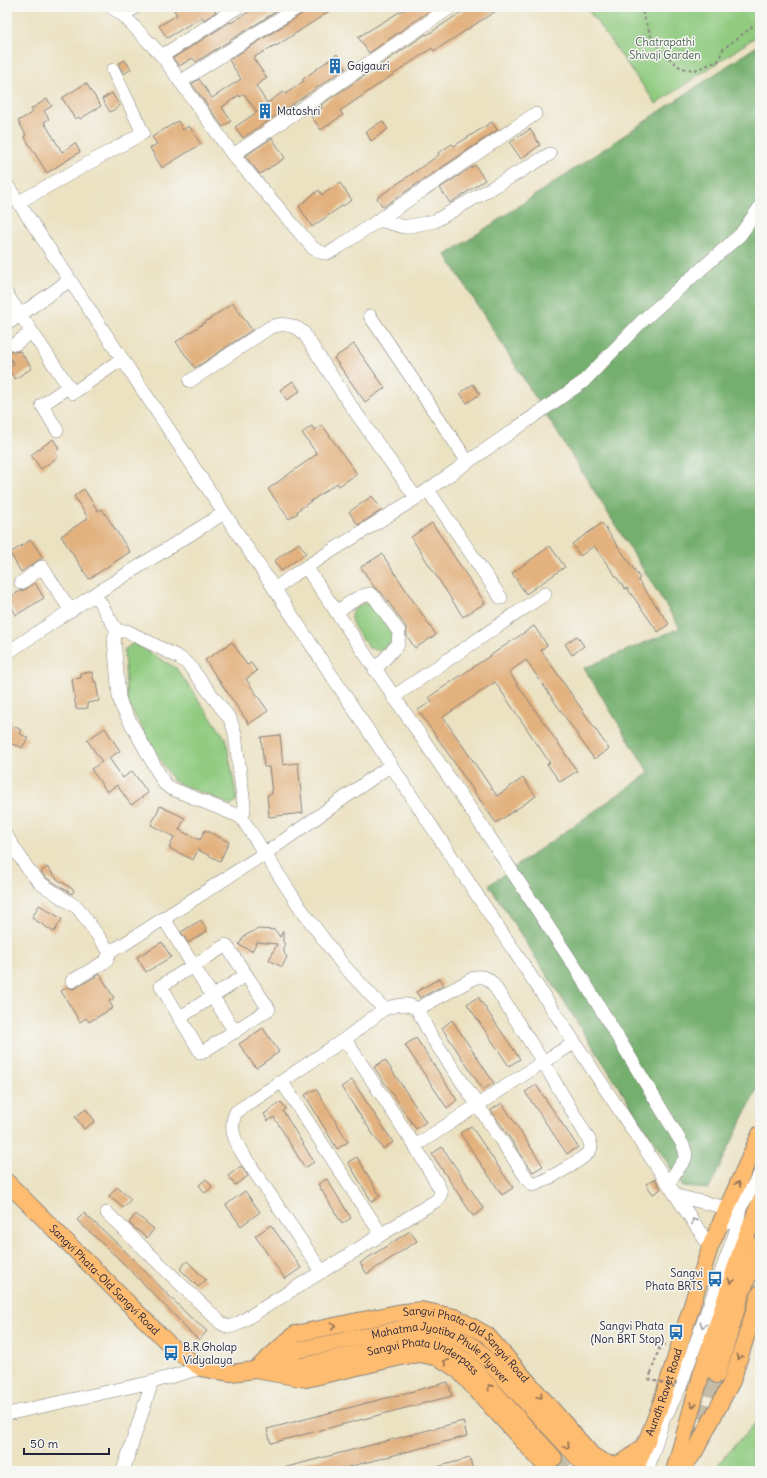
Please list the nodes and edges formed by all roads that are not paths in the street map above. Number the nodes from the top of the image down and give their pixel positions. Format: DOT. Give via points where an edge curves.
graph roads {
  1 [pos="111,7"];
  2 [pos="136,7"];
  3 [pos="238,7"];
  4 [pos="298,7"];
  5 [pos="451,7"];
  6 [pos="123,15"];
  7 [pos="162,56"];
  8 [pos="113,70"];
  9 [pos="180,82"];
  10 [pos="535,114"];
  11 [pos="550,154"];
  12 [pos="233,155"];
  13 [pos="7,184"];
  14 [pos="19,202"];
  15 [pos="760,207"];
  16 [pos="379,220"];
  17 [pos="70,280"];
  18 [pos="7,295"];
  19 [pos="21,314"];
  20 [pos="370,316"];
  21 [pos="7,324"];
  22 [pos="32,332"];
  23 [pos="15,344"];
  24 [pos="122,359"];
  25 [pos="190,381"];
  26 [pos="68,387"];
  27 [pos="58,430"];
  28 [pos="468,462"];
  29 [pos="428,490"];
  30 [pos="416,498"];
  31 [pos="224,513"];
  32 [pos="306,567"];
  33 [pos="21,583"];
  34 [pos="275,589"];
  35 [pos="95,594"];
  36 [pos="545,594"];
  37 [pos="501,598"];
  38 [pos="71,611"];
  39 [pos="336,612"];
  40 [pos="117,631"];
  41 [pos="7,653"];
  42 [pos="375,670"];
  43 [pos="393,696"];
  44 [pos="391,765"];
  45 [pos="241,817"];
  46 [pos="7,836"];
  47 [pos="265,853"];
  48 [pos="164,919"];
  49 [pos="111,950"];
  50 [pos="193,965"];
  51 [pos="246,975"];
  52 [pos="72,981"];
  53 [pos="212,996"];
  54 [pos="384,1009"];
  55 [pos="417,1010"];
  56 [pos="180,1018"];
  57 [pos="235,1032"];
  58 [pos="345,1039"];
  59 [pos="574,1043"];
  60 [pos="543,1062"];
  61 [pos="282,1082"];
  62 [pos="478,1105"];
  63 [pos="760,1134"];
  64 [pos="415,1146"];
  65 [pos="760,1174"];
  66 [pos="7,1182"];
  67 [pos="668,1183"];
  68 [pos="677,1196"];
  69 [pos="760,1202"];
  70 [pos="734,1208"];
  71 [pos="107,1213"];
  72 [pos="381,1234"];
  73 [pos="760,1244"];
  74 [pos="710,1247"];
  75 [pos="322,1272"];
  76 [pos="760,1293"];
  77 [pos="202,1368"];
  78 [pos="255,1370"];
  79 [pos="717,1375"];
  80 [pos="152,1382"];
  81 [pos="7,1414"];
  82 [pos="647,1442"];
  83 [pos="552,1464"];
  84 [pos="123,1471"];
  85 [pos="590,1471"];
  86 [pos="635,1471"];
  87 [pos="647,1471"];
  88 [pos="674,1471"];
  89 [pos="680,1471"];
  1 -- 6 [label="street"];
  2 -- 6 [label="street"];
  3 -- 7 [label="street"];
  4 -- 9 [label="street"];
  5 -- 12 [label="street"];
  6 -- 7 [label="street"];
  7 -- 9 [label="street"];
  8 -- 14 [label="street" via="143,133"];
  9 -- 12 [label="street"];
  10 -- 16 [label="street"];
  11 -- 16 [label="street" via="435,220 404,227"];
  12 -- 16 [label="street" via="313,248 321,253 330,253"];
  13 -- 14 [label="street"];
  14 -- 17 [label="street"];
  15 -- 28 [label="street" via="740,235 642,321 583,382"];
  17 -- 19 [label="street"];
  17 -- 24 [label="street"];
  18 -- 19 [label="street"];
  19 -- 21 [label="street"];
  19 -- 22 [label="street"];
  20 -- 28 [label="street"];
  22 -- 23 [label="street"];
  22 -- 26 [label="street"];
  24 -- 26 [label="street" via="73,394"];
  24 -- 31 [label="street"];
  25 -- 30 [label="street" via="269,328 278,324 296,327 303,332"];
  26 -- 27 [label="street" via="42,405"];
  28 -- 29 [label="street"];
  29 -- 30 [label="street"];
  29 -- 37 [label="street"];
  30 -- 32 [label="street"];
  31 -- 34 [label="street"];
  31 -- 35 [label="street"];
  32 -- 34 [label="street"];
  32 -- 39 [label="street"];
  33 -- 38 [label="street" via="42,568"];
  34 -- 44 [label="street"];
  35 -- 38 [label="street"];
  35 -- 40 [label="street"];
  36 -- 43 [label="street"];
  38 -- 41 [label="street"];
  39 -- 42 [label="street"];
  39 -- 42 [label="street" via="358,597 370,594 399,632 398,644"];
  40 -- 45 [label="street" via="114,639 119,697 164,783 170,788"];
  40 -- 45 [label="street" via="128,631 188,664 230,719 236,734 244,804"];
  42 -- 43 [label="street"];
  43 -- 67 [label="street" via="579,973 683,1145 685,1160"];
  44 -- 47 [label="street"];
  44 -- 59 [label="street"];
  45 -- 47 [label="street"];
  46 -- 49 [label="street" via="40,883 78,908 106,947"];
  47 -- 48 [label="street"];
  47 -- 54 [label="street" via="301,910 343,965"];
  48 -- 49 [label="street"];
  48 -- 50 [label="street"];
  49 -- 52 [label="street" via="106,961"];
  50 -- 51 [label="street" via="226,945"];
  50 -- 53 [label="street"];
  50 -- 56 [label="street" via="161,986"];
  51 -- 53 [label="street"];
  51 -- 57 [label="street" via="269,1009"];
  53 -- 56 [label="street"];
  53 -- 57 [label="street"];
  54 -- 55 [label="street" via="406,1004"];
  54 -- 58 [label="street"];
  55 -- 60 [label="street" via="476,977 483,976 488,979"];
  55 -- 62 [label="street" via="431,1036"];
  56 -- 57 [label="street" via="201,1053"];
  58 -- 61 [label="street"];
  58 -- 64 [label="street"];
  59 -- 60 [label="street"];
  59 -- 67 [label="street"];
  60 -- 62 [label="street"];
  60 -- 62 [label="street" via="588,1138 590,1152 583,1158 544,1182 533,1185"];
  61 -- 72 [label="street"];
  61 -- 75 [label="street" via="236,1112 232,1120 235,1142"];
  62 -- 64 [label="street"];
  70 -- 63 [label="main road, Aundh Ravet Road, one-way"];
  64 -- 72 [label="street" via="441,1191 440,1196"];
  65 -- 70 [label="street"];
  66 -- 77 [label="main road, Sangvi Phata-Old Sangvi Road" via="174,1349"];
  67 -- 68 [label="street"];
  68 -- 70 [label="street"];
  74 -- 68 [label="street, one-way"];
  69 -- 88 [label="main road, one-way" via="743,1244 702,1372"];
  70 -- 74 [label="main road, Aundh Ravet Road"];
  70 -- 87 [label="street" via="727,1216 707,1268 668,1392 663,1420"];
  71 -- 75 [label="street" via="227,1327 234,1326"];
  72 -- 75 [label="street"];
  73 -- 79 [label="main road" via="740,1298"];
  74 -- 82 [label="main road, Aundh Ravet Road"];
  76 -- 89 [label="main road, one-way" via="732,1381 694,1454"];
  77 -- 78 [label="main road, Sangvi Phata-Old Sangvi Road" via="231,1373"];
  77 -- 80 [label="street"];
  78 -- 82 [label="main road, Sangvi Phata-Old Sangvi Road, one-way" via="295,1334 421,1310 455,1317 486,1335 592,1455 615,1464 634,1455"];
  83 -- 78 [label="main road, Sangvi Phata-Old Sangvi Road, one-way" via="458,1370 439,1358 420,1354 405,1356 306,1379"];
  78 -- 85 [label="main road, Mahatma Jyotiba Phule Flyover, one-way" via="298,1350 400,1329 421,1326 449,1332 476,1348"];
  80 -- 81 [label="street"];
  80 -- 84 [label="street"];
  82 -- 86 [label="main road, Aundh Ravet Road"];
}
